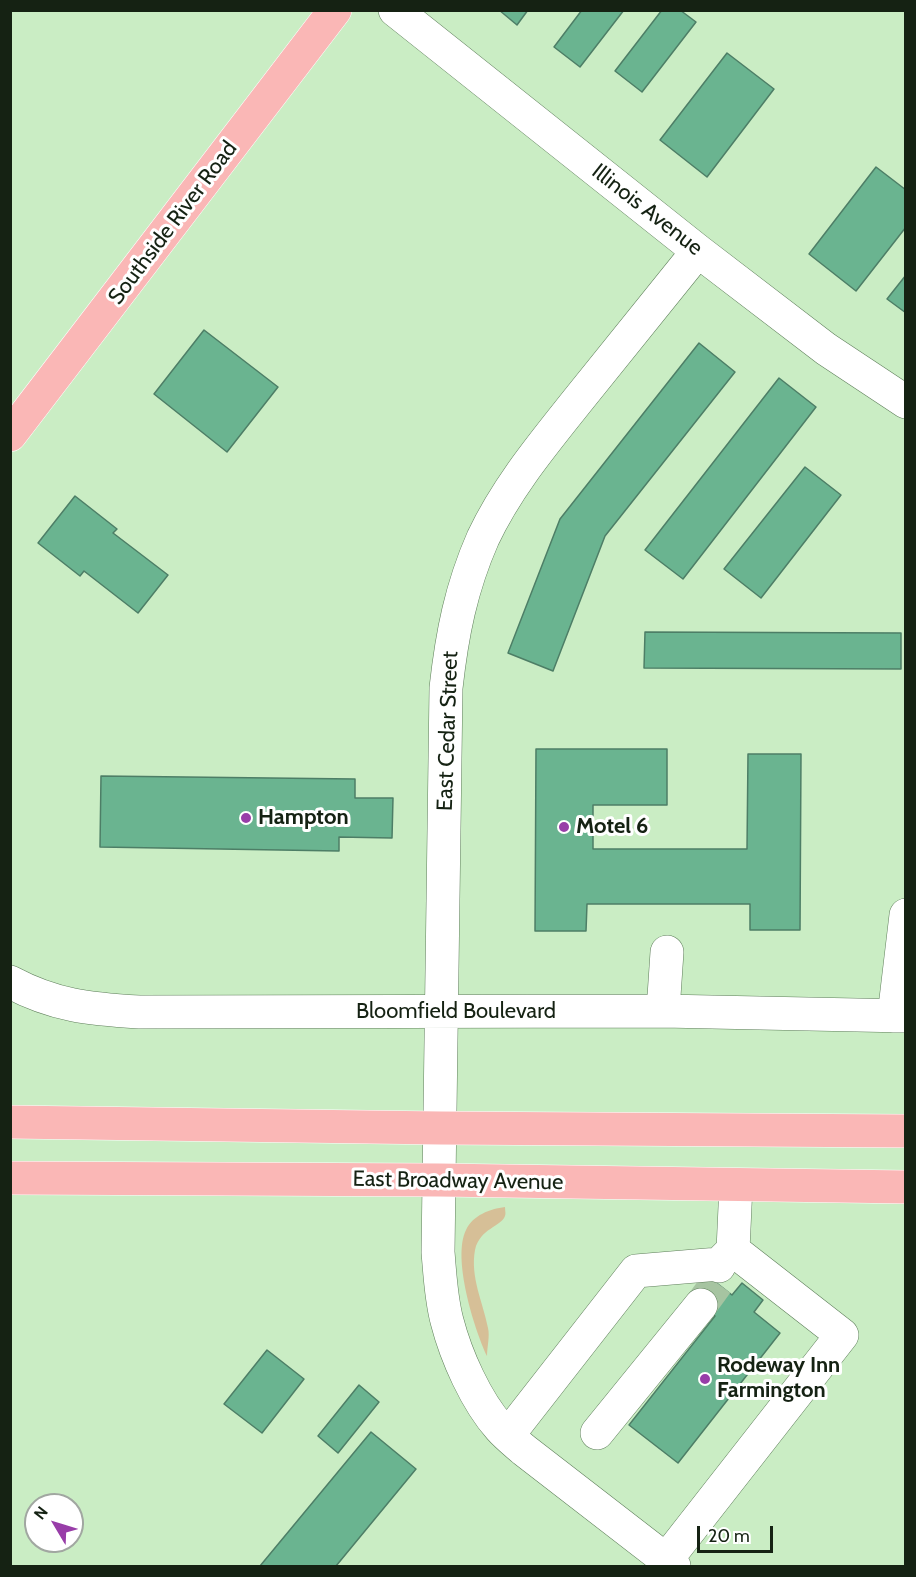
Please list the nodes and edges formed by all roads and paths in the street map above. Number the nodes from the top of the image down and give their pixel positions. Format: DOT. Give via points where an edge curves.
graph roads {
  1 [pos="335,10"];
  2 [pos="395,10"];
  3 [pos="698,251"];
  4 [pos="906,402"];
  5 [pos="10,435"];
  6 [pos="906,915"];
  7 [pos="667,952"];
  8 [pos="10,982"];
  9 [pos="663,1011"];
  10 [pos="442,1012"];
  11 [pos="900,1016"];
  12 [pos="10,1122"];
  13 [pos="440,1128"];
  14 [pos="906,1131"];
  15 [pos="10,1178"];
  16 [pos="439,1180"];
  17 [pos="736,1185"];
  18 [pos="906,1187"];
  19 [pos="718,1275"];
  20 [pos="597,1433"];
  21 [pos="516,1442"];
  22 [pos="670,1563"];
  1 -- 5 [label="main road, Southside River Road"];
  2 -- 3 [label="street, Illinois Avenue"];
  3 -- 4 [label="street, Illinois Avenue" via="826,349"];
  3 -- 10 [label="street, East Cedar Street" via="526,466 501,504 468,577 456,618 446,688"];
  6 -- 11 [label="street"];
  7 -- 9 [label="street"];
  8 -- 10 [label="street, Bloomfield Boulevard" via="55,1001 106,1010"];
  9 -- 10 [label="street, Bloomfield Boulevard"];
  9 -- 11 [label="street, Bloomfield Boulevard"];
  10 -- 13 [label="street, East Cedar Street"];
  12 -- 13 [label="main road"];
  13 -- 14 [label="main road"];
  13 -- 16 [label="street, East Cedar Street"];
  15 -- 16 [label="main road, East Broadway Avenue"];
  16 -- 17 [label="main road, East Broadway Avenue"];
  16 -- 21 [label="street, East Cedar Street" via="438,1252 447,1321 463,1368 484,1407"];
  17 -- 18 [label="main road, East Broadway Avenue"];
  17 -- 19 [label="street"];
  19 -- 20 [label="street"];
  19 -- 21 [label="street" via="636,1271"];
  19 -- 22 [label="street" via="842,1335"];
  21 -- 22 [label="street, East Cedar Street"];
}
